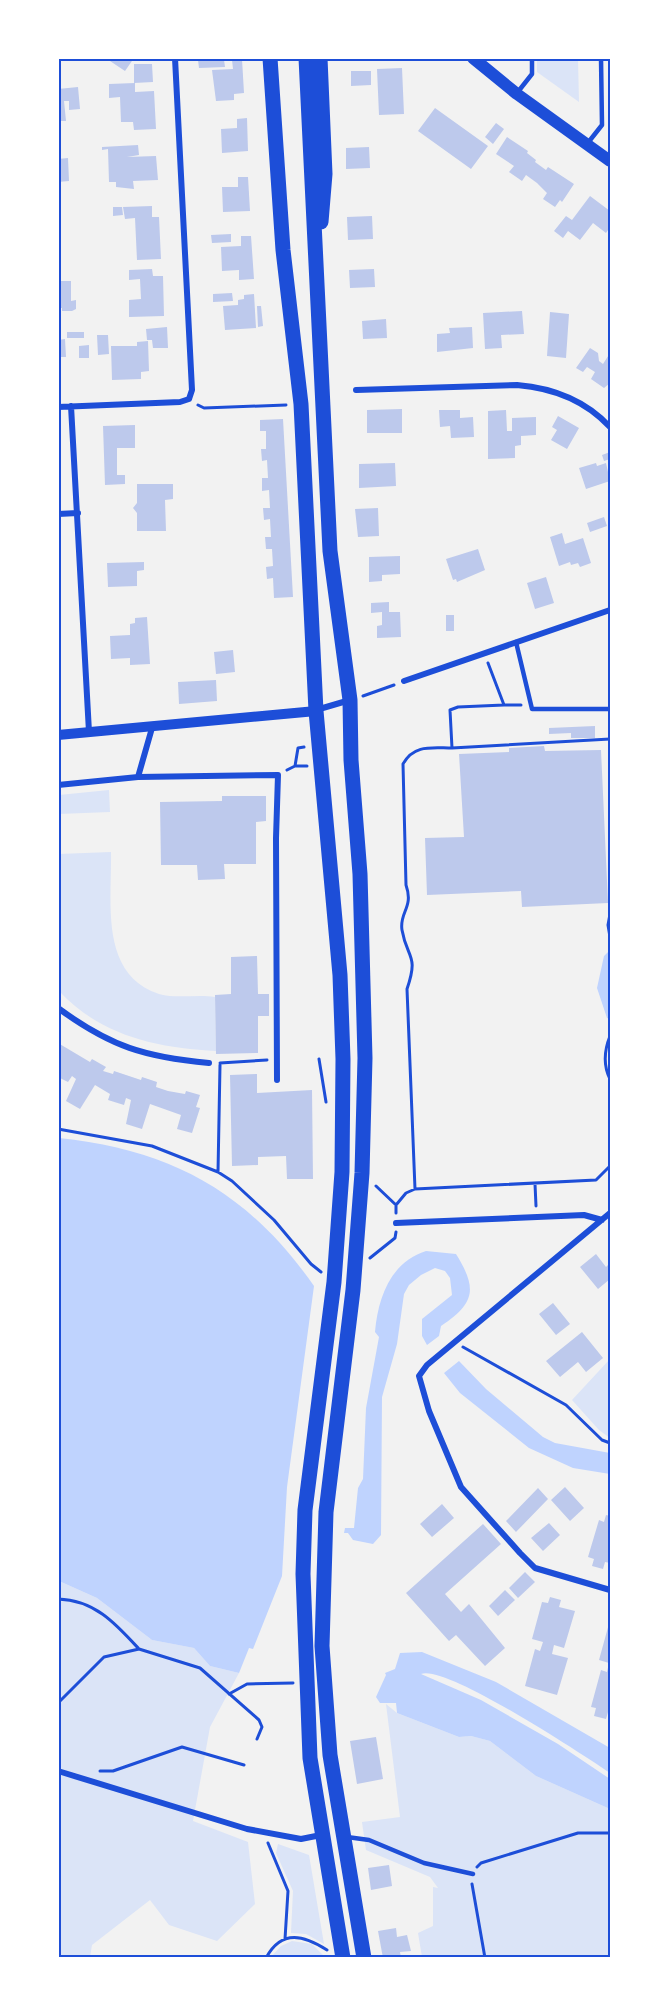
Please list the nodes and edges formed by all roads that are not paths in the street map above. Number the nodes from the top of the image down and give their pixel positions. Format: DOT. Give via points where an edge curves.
graph roads {
  1 [pos="175,58"];
  2 [pos="270,58"];
  3 [pos="306,58"];
  4 [pos="320,58"];
  5 [pos="532,58"];
  6 [pos="601,58"];
  7 [pos="473,59"];
  8 [pos="517,94"];
  9 [pos="587,144"];
  10 [pos="610,161"];
  11 [pos="316,285"];
  12 [pos="356,390"];
  13 [pos="71,406"];
  14 [pos="58,407"];
  15 [pos="610,428"];
  16 [pos="78,513"];
  17 [pos="58,514"];
  18 [pos="610,610"];
  19 [pos="516,642"];
  20 [pos="404,681"];
  21 [pos="350,700"];
  22 [pos="610,709"];
  23 [pos="316,711"];
  24 [pos="152,728"];
  25 [pos="89,732"];
  26 [pos="58,735"];
  27 [pos="138,777"];
  28 [pos="58,785"];
  29 [pos="58,1008"];
  30 [pos="209,1063"];
  31 [pos="277,1080"];
  32 [pos="536,1208"];
  33 [pos="610,1213"];
  34 [pos="536,1218"];
  35 [pos="602,1220"];
  36 [pos="396,1223"];
  37 [pos="610,1590"];
  38 [pos="58,1771"];
  39 [pos="321,1835"];
  40 [pos="344,1837"];
  41 [pos="473,1874"];
  42 [pos="342,1953"];
  43 [pos="364,1958"];
  1 -- 13 [label="street" via="192,390 189,399 180,402"];
  2 -- 23 [label="main road" via="283,250 301,404"];
  3 -- 11 [label="main road"];
  4 -- 11 [label="main road" via="325,174"];
  5 -- 8 [label="lane" via="532,74"];
  6 -- 9 [label="lane" via="602,125"];
  7 -- 8 [label="main road"];
  8 -- 9 [label="main road"];
  9 -- 10 [label="main road"];
  11 -- 21 [label="main road" via="330,551"];
  12 -- 15 [label="street" via="538,386 579,402"];
  13 -- 14 [label="street"];
  13 -- 16 [label="street"];
  16 -- 17 [label="street"];
  16 -- 25 [label="street"];
  18 -- 19 [label="street"];
  19 -- 20 [label="street"];
  19 -- 22 [label="lane" via="532,709"];
  21 -- 23 [label="street"];
  21 -- 40 [label="main road" via="360,874 362,1173 322,1577 322,1646 330,1755"];
  23 -- 24 [label="street"];
  23 -- 39 [label="main road" via="340,975 343,1059 342,1172 334,1282 305,1510 303,1574 310,1758"];
  24 -- 25 [label="street"];
  24 -- 27 [label="street"];
  25 -- 26 [label="street"];
  27 -- 28 [label="street"];
  27 -- 31 [label="street" via="278,775"];
  29 -- 30 [label="street" via="123,1047 163,1058"];
  32 -- 34 [label="street"];
  33 -- 35 [label="street"];
  34 -- 35 [label="street" via="584,1215"];
  34 -- 36 [label="street"];
  35 -- 37 [label="street" via="422,1370 420,1384 461,1487 520,1553 535,1568"];
  38 -- 39 [label="street" via="266,1833 301,1839"];
  39 -- 42 [label="main road"];
  40 -- 41 [label="lane" via="369,1840 424,1863"];
  40 -- 43 [label="main road"];
}
